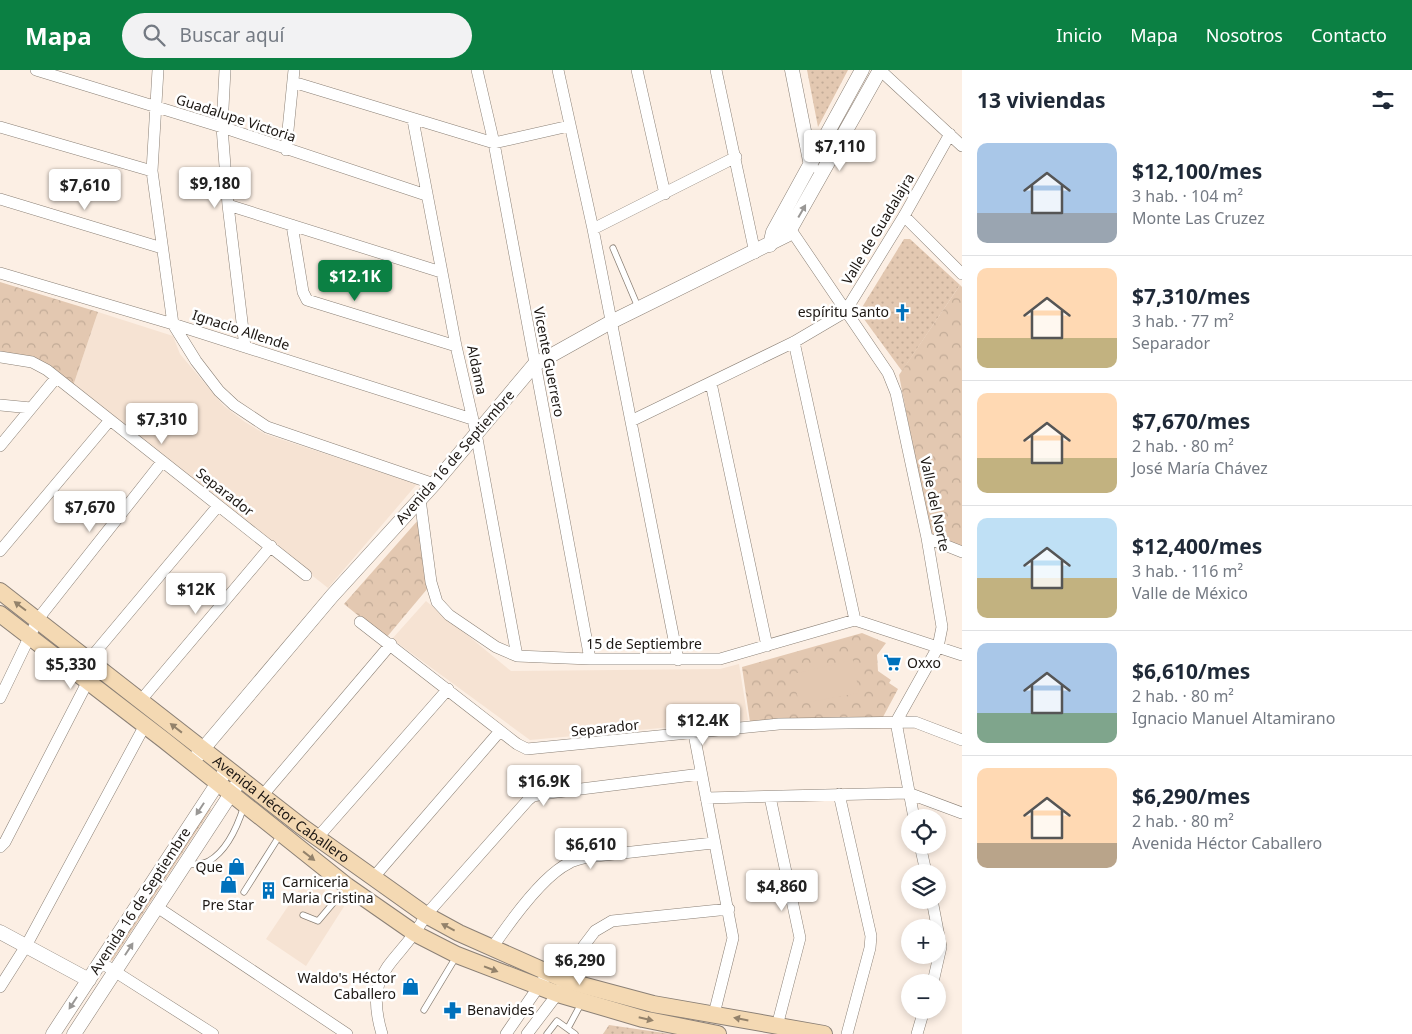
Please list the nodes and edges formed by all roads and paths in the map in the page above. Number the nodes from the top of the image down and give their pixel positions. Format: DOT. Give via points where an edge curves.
graph roads {
  1 [pos="36,70"];
  2 [pos="158,70"];
  3 [pos="225,70"];
  4 [pos="294,70"];
  5 [pos="477,70"];
  6 [pos="558,70"];
  7 [pos="637,70"];
  8 [pos="716,70"];
  9 [pos="792,70"];
  10 [pos="862,70"];
  11 [pos="880,70"];
  12 [pos="293,82"];
  13 [pos="156,108"];
  14 [pos="413,120"];
  15 [pos="569,126"];
  16 [pos="0,127"];
  17 [pos="222,127"];
  18 [pos="950,134"];
  19 [pos="494,143"];
  20 [pos="962,146"];
  21 [pos="286,150"];
  22 [pos="736,157"];
  23 [pos="811,166"];
  24 [pos="152,171"];
  25 [pos="665,194"];
  26 [pos="426,195"];
  27 [pos="0,199"];
  28 [pos="228,205"];
  29 [pos="904,216"];
  30 [pos="779,221"];
  31 [pos="292,225"];
  32 [pos="593,229"];
  33 [pos="791,230"];
  34 [pos="770,245"];
  35 [pos="162,248"];
  36 [pos="613,248"];
  37 [pos="755,253"];
  38 [pos="441,272"];
  39 [pos="0,273"];
  40 [pos="962,274"];
  41 [pos="639,309"];
  42 [pos="845,312"];
  43 [pos="611,322"];
  44 [pos="173,324"];
  45 [pos="794,342"];
  46 [pos="456,346"];
  47 [pos="245,347"];
  48 [pos="0,358"];
  49 [pos="534,365"];
  50 [pos="56,378"];
  51 [pos="710,383"];
  52 [pos="0,405"];
  53 [pos="31,408"];
  54 [pos="472,419"];
  55 [pos="110,420"];
  56 [pos="631,421"];
  57 [pos="476,433"];
  58 [pos="0,446"];
  59 [pos="162,462"];
  60 [pos="434,484"];
  61 [pos="420,499"];
  62 [pos="218,506"];
  63 [pos="927,538"];
  64 [pos="271,546"];
  65 [pos="0,551"];
  66 [pos="962,552"];
  67 [pos="306,575"];
  68 [pos="0,591"];
  69 [pos="0,614"];
  70 [pos="38,619"];
  71 [pos="855,620"];
  72 [pos="360,622"];
  73 [pos="30,638"];
  74 [pos="391,644"];
  75 [pos="767,646"];
  76 [pos="938,647"];
  77 [pos="962,655"];
  78 [pos="517,656"];
  79 [pos="590,659"];
  80 [pos="678,660"];
  81 [pos="88,661"];
  82 [pos="87,683"];
  83 [pos="448,689"];
  84 [pos="0,698"];
  85 [pos="141,700"];
  86 [pos="896,722"];
  87 [pos="145,725"];
  88 [pos="500,731"];
  89 [pos="694,734"];
  90 [pos="962,740"];
  91 [pos="204,749"];
  92 [pos="192,762"];
  93 [pos="701,774"];
  94 [pos="230,785"];
  95 [pos="908,793"];
  96 [pos="839,794"];
  97 [pos="262,796"];
  98 [pos="770,797"];
  99 [pos="706,798"];
  100 [pos="244,804"];
  101 [pos="912,809"];
  102 [pos="962,813"];
  103 [pos="301,826"];
  104 [pos="285,836"];
  105 [pos="318,837"];
  106 [pos="714,843"];
  107 [pos="0,847"];
  108 [pos="184,865"];
  109 [pos="373,878"];
  110 [pos="347,886"];
  111 [pos="244,892"];
  112 [pos="157,907"];
  113 [pos="728,909"];
  114 [pos="934,909"];
  115 [pos="303,915"];
  116 [pos="426,915"];
  117 [pos="0,932"];
  118 [pos="416,934"];
  119 [pos="26,946"];
  120 [pos="492,948"];
  121 [pos="457,956"];
  122 [pos="100,962"];
  123 [pos="115,971"];
  124 [pos="548,973"];
  125 [pos="935,974"];
  126 [pos="89,980"];
  127 [pos="564,981"];
  128 [pos="0,987"];
  129 [pos="538,987"];
  130 [pos="583,1001"];
  131 [pos="424,1010"];
  132 [pos="714,1014"];
  133 [pos="921,1019"];
  134 [pos="777,1026"];
  135 [pos="568,1028"];
  136 [pos="77,1033"];
  137 [pos="53,1034"];
  138 [pos="213,1034"];
  139 [pos="347,1034"];
  140 [pos="382,1034"];
  141 [pos="506,1034"];
  142 [pos="527,1034"];
  143 [pos="547,1034"];
  144 [pos="575,1034"];
  145 [pos="718,1034"];
  146 [pos="824,1034"];
  147 [pos="847,1034"];
  148 [pos="917,1034"];
  1 -- 13 [label="street, Guadalupe Victoria"];
  2 -- 13 [label="street"];
  3 -- 17 [label="street"];
  4 -- 12 [label="street"];
  5 -- 19 [label="street, Vicente Guerrero"];
  6 -- 15 [label="street"];
  7 -- 25 [label="street"];
  8 -- 22 [label="street"];
  9 -- 23 [label="street"];
  10 -- 23 [label="street"];
  11 -- 18 [label="street"];
  33 -- 11 [label="street, Avenida 16 de Septiembre, one-way"];
  12 -- 14 [label="street"];
  12 -- 21 [label="street"];
  13 -- 17 [label="street, Guadalupe Victoria"];
  13 -- 24 [label="street"];
  14 -- 19 [label="street"];
  14 -- 26 [label="street, Aldama"];
  15 -- 19 [label="street"];
  15 -- 32 [label="street"];
  16 -- 24 [label="street"];
  17 -- 21 [label="street, Guadalupe Victoria"];
  17 -- 28 [label="street"];
  18 -- 20 [label="street"];
  18 -- 29 [label="street, Valle de Guadalajra"];
  19 -- 49 [label="street, Vicente Guerrero"];
  21 -- 26 [label="street, Guadalupe Victoria"];
  22 -- 25 [label="street"];
  22 -- 37 [label="street"];
  23 -- 30 [label="street"];
  24 -- 35 [label="street"];
  25 -- 32 [label="street"];
  26 -- 38 [label="street, Aldama"];
  27 -- 35 [label="street"];
  28 -- 31 [label="street"];
  28 -- 47 [label="street"];
  29 -- 40 [label="street"];
  29 -- 42 [label="street, Valle de Guadalajra"];
  30 -- 33 [label="street, Valle del Norte"];
  30 -- 34 [label="street"];
  31 -- 38 [label="street"];
  31 -- 46 [label="street" via="307,300"];
  32 -- 43 [label="street"];
  33 -- 34 [label="street, Avenida 16 de Septiembre"];
  33 -- 42 [label="street, Valle del Norte"];
  34 -- 37 [label="street, Avenida 16 de Septiembre"];
  35 -- 44 [label="street"];
  36 -- 41 [label="lane"];
  37 -- 41 [label="street, Avenida 16 de Septiembre"];
  38 -- 46 [label="street, Aldama"];
  39 -- 44 [label="street, Ignacio Allende"];
  41 -- 43 [label="street, Avenida 16 de Septiembre"];
  42 -- 45 [label="street, Valle de Guadalajra"];
  42 -- 63 [label="street, Valle del Norte" via="893,382"];
  43 -- 49 [label="street, Avenida 16 de Septiembre"];
  43 -- 56 [label="street"];
  44 -- 47 [label="street, Ignacio Allende"];
  44 -- 60 [label="street" via="210,380 249,416 267,427"];
  45 -- 51 [label="street, Valle de Guadalajra"];
  45 -- 71 [label="street"];
  46 -- 54 [label="street, Aldama"];
  47 -- 54 [label="street, Ignacio Allende"];
  48 -- 50 [label="street, Separador" via="38,364"];
  49 -- 57 [label="street, Avenida 16 de Septiembre"];
  49 -- 79 [label="street, Vicente Guerrero"];
  50 -- 53 [label="street"];
  50 -- 55 [label="street, Separador"];
  51 -- 56 [label="street, Valle de Guadalajra"];
  51 -- 75 [label="street"];
  52 -- 53 [label="street"];
  53 -- 58 [label="street"];
  54 -- 57 [label="street, Aldama"];
  55 -- 59 [label="street, Separador"];
  55 -- 65 [label="street"];
  56 -- 80 [label="street"];
  57 -- 60 [label="street, Avenida 16 de Septiembre"];
  57 -- 78 [label="street, Aldama"];
  59 -- 62 [label="street, Separador"];
  59 -- 70 [label="street"];
  60 -- 61 [label="street, Avenida 16 de Septiembre"];
  61 -- 78 [label="street, 15 de Septiembre" via="431,582 437,602 449,615 496,647"];
  61 -- 91 [label="street, Avenida 16 de Septiembre" via="332,596"];
  62 -- 64 [label="street, Separador"];
  62 -- 81 [label="street"];
  63 -- 66 [label="street"];
  63 -- 76 [label="street, Valle del Norte" via="941,622"];
  64 -- 67 [label="street, Separador"];
  64 -- 85 [label="street"];
  70 -- 68 [label="main road, Avenida Héctor Caballero, one-way"];
  69 -- 73 [label="main road, Avenida Héctor Caballero"];
  70 -- 73 [label="street"];
  70 -- 81 [label="main road, Avenida Héctor Caballero"];
  71 -- 75 [label="street, 15 de Septiembre"];
  71 -- 76 [label="street"];
  72 -- 74 [label="street, Separador"];
  73 -- 82 [label="main road, Avenida Héctor Caballero"];
  73 -- 84 [label="street"];
  74 -- 83 [label="street, Separador"];
  74 -- 97 [label="street"];
  75 -- 80 [label="street, 15 de Septiembre" via="726,658"];
  76 -- 77 [label="street"];
  76 -- 86 [label="street, Valle del Norte"];
  78 -- 79 [label="street, 15 de Septiembre"];
  79 -- 80 [label="street, 15 de Septiembre"];
  81 -- 85 [label="main road, Avenida Héctor Caballero"];
  82 -- 87 [label="main road, Avenida Héctor Caballero"];
  82 -- 107 [label="street"];
  83 -- 88 [label="street, Separador"];
  83 -- 105 [label="street"];
  91 -- 85 [label="main road, Avenida Héctor Caballero, one-way"];
  86 -- 89 [label="street, Separador" via="779,724"];
  86 -- 90 [label="street, Separador" via="915,722"];
  86 -- 95 [label="street"];
  87 -- 92 [label="main road, Avenida Héctor Caballero"];
  87 -- 119 [label="street"];
  88 -- 89 [label="street, Separador" via="523,747 541,749"];
  88 -- 109 [label="street"];
  89 -- 93 [label="street"];
  91 -- 92 [label="street, Avenida 16 de Septiembre"];
  91 -- 94 [label="main road, Avenida Héctor Caballero" via="228,768"];
  92 -- 94 [label="main road, Avenida Héctor Caballero"];
  93 -- 99 [label="street"];
  93 -- 116 [label="street" via="533,796"];
  94 -- 97 [label="main road, Avenida Héctor Caballero"];
  94 -- 100 [label="main road, Avenida Héctor Caballero"];
  94 -- 108 [label="street, Avenida 16 de Septiembre"];
  94 -- 122 [label="street, Avenida 16 de Septiembre, one-way"];
  95 -- 96 [label="street"];
  95 -- 101 [label="street"];
  95 -- 102 [label="street"];
  96 -- 98 [label="street"];
  96 -- 147 [label="street" via="871,936"];
  97 -- 103 [label="main road, Avenida Héctor Caballero"];
  98 -- 99 [label="street"];
  98 -- 134 [label="street" via="800,938"];
  99 -- 106 [label="street"];
  100 -- 104 [label="main road, Avenida Héctor Caballero"];
  100 -- 108 [label="lane" via="238,825 220,852 208,862"];
  103 -- 104 [label="main road"];
  103 -- 105 [label="main road, Avenida Héctor Caballero"];
  104 -- 110 [label="main road, Avenida Héctor Caballero, one-way"];
  104 -- 111 [label="lane"];
  105 -- 109 [label="main road, Avenida Héctor Caballero"];
  106 -- 113 [label="street"];
  106 -- 120 [label="street" via="587,857 568,863 550,876"];
  108 -- 112 [label="street, Avenida 16 de Septiembre"];
  109 -- 116 [label="main road, Avenida Héctor Caballero"];
  110 -- 115 [label="lane" via="318,921"];
  110 -- 118 [label="main road, Avenida Héctor Caballero"];
  123 -- 112 [label="street, Avenida 16 de Septiembre, one-way"];
  112 -- 139 [label="street"];
  113 -- 127 [label="street" via="612,921 596,931"];
  113 -- 132 [label="street" via="732,948"];
  114 -- 125 [label="street" via="941,946"];
  116 -- 118 [label="street"];
  120 -- 116 [label="main road, Avenida Héctor Caballero, one-way"];
  117 -- 119 [label="street"];
  118 -- 121 [label="main road, Avenida Héctor Caballero"];
  118 -- 140 [label="street" via="393,958 377,985 376,1013"];
  119 -- 126 [label="street"];
  119 -- 128 [label="street"];
  120 -- 124 [label="main road, Avenida Héctor Caballero"];
  121 -- 129 [label="main road, Avenida Héctor Caballero, one-way"];
  121 -- 131 [label="lane"];
  122 -- 123 [label="street"];
  122 -- 126 [label="street, Avenida 16 de Septiembre"];
  123 -- 136 [label="street, Avenida 16 de Septiembre"];
  123 -- 138 [label="street"];
  124 -- 127 [label="main road, Avenida Héctor Caballero"];
  124 -- 129 [label="street"];
  126 -- 137 [label="street, Avenida 16 de Septiembre, one-way"];
  127 -- 129 [label="main road, Avenida Héctor Caballero"];
  127 -- 130 [label="main road, Avenida Héctor Caballero"];
  127 -- 132 [label="main road, Avenida Héctor Caballero" via="652,1004"];
  127 -- 142 [label="street"];
  129 -- 141 [label="street"];
  130 -- 135 [label="lane"];
  130 -- 145 [label="main road, Avenida Héctor Caballero, one-way" via="643,1019"];
  134 -- 132 [label="main road, Avenida Héctor Caballero, one-way"];
  133 -- 148 [label="street"];
  134 -- 146 [label="main road, Avenida Héctor Caballero"];
  135 -- 143 [label="lane" via="557,1021"];
  135 -- 144 [label="lane"];
}
